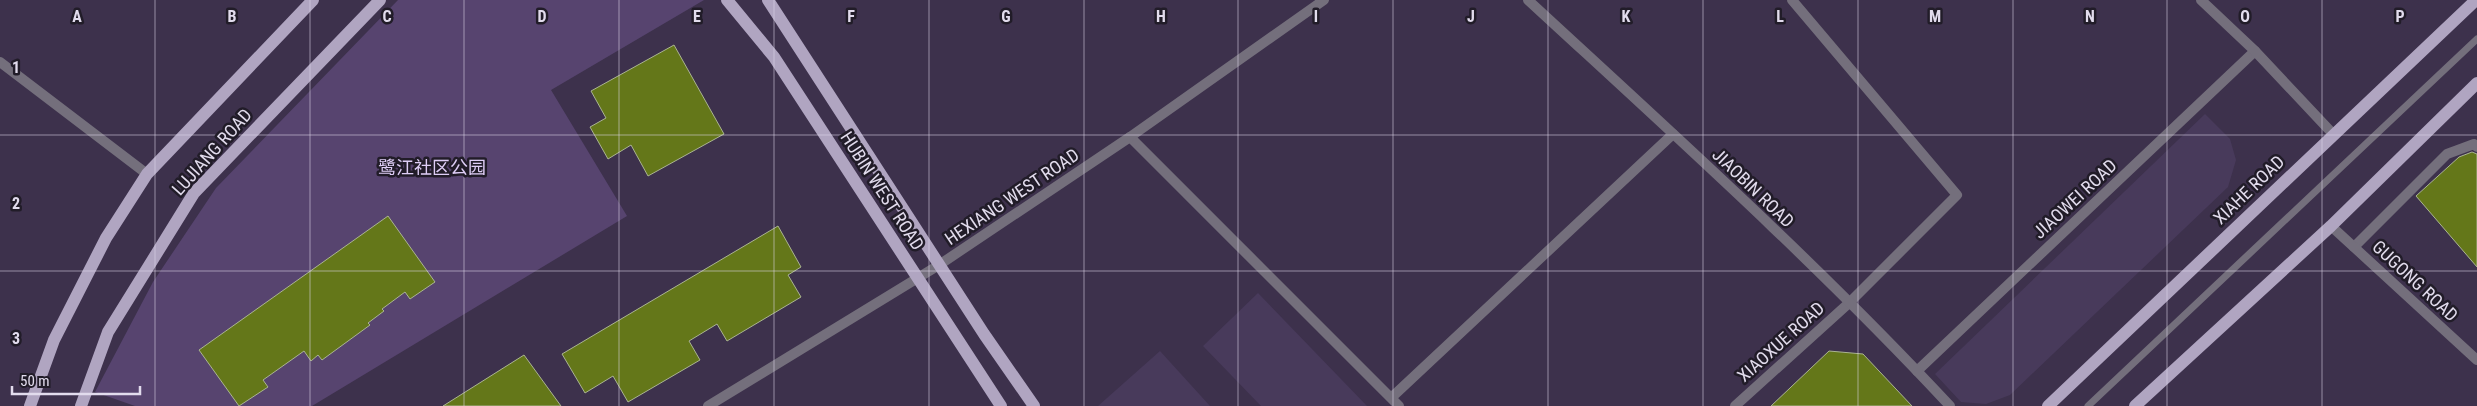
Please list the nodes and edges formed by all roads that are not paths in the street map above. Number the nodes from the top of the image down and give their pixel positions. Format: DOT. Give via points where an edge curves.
graph roads {
  1 [pos="313,0"];
  2 [pos="380,0"];
  3 [pos="726,0"];
  4 [pos="768,0"];
  5 [pos="1324,0"];
  6 [pos="1528,0"];
  7 [pos="1792,0"];
  8 [pos="2201,0"];
  9 [pos="2476,0"];
  10 [pos="2477,38"];
  11 [pos="2255,51"];
  12 [pos="0,62"];
  13 [pos="2477,83"];
  14 [pos="1673,134"];
  15 [pos="2333,134"];
  16 [pos="1130,138"];
  17 [pos="2477,147"];
  18 [pos="147,174"];
  19 [pos="2331,226"];
  20 [pos="2354,247"];
  21 [pos="939,265"];
  22 [pos="917,278"];
  23 [pos="1849,303"];
  24 [pos="2477,360"];
  25 [pos="1917,371"];
  26 [pos="1391,398"];
  27 [pos="30,406"];
  28 [pos="81,406"];
  29 [pos="708,406"];
  30 [pos="1001,406"];
  31 [pos="1034,406"];
  32 [pos="1399,406"];
  33 [pos="1735,406"];
  34 [pos="1950,406"];
  35 [pos="2048,406"];
  36 [pos="2088,406"];
  37 [pos="2136,406"];
  1 -- 18 [label="main road, LUJIANG ROAD"];
  2 -- 28 [label="main road, LUJIANG ROAD" via="194,193 108,332"];
  3 -- 22 [label="main road, HUBIN WEST ROAD" via="774,57"];
  4 -- 21 [label="main road, HUBIN WEST ROAD"];
  5 -- 16 [label="street, HEXIANG WEST ROAD"];
  6 -- 14 [label="street, JIAOBIN ROAD"];
  7 -- 23 [label="street, XIAOXUE ROAD" via="1957,195"];
  8 -- 11 [label="street"];
  9 -- 15 [label="main road, XIAHE ROAD"];
  10 -- 36 [label="lane"];
  11 -- 15 [label="street"];
  11 -- 25 [label="street, JIAOWEI ROAD"];
  12 -- 18 [label="street"];
  13 -- 19 [label="main road"];
  14 -- 23 [label="street, JIAOBIN ROAD"];
  14 -- 26 [label="street"];
  15 -- 35 [label="main road, XIAHE ROAD"];
  16 -- 21 [label="street, HEXIANG WEST ROAD"];
  16 -- 26 [label="street"];
  17 -- 20 [label="street" via="2474,144 2447,154"];
  18 -- 27 [label="main road, LUJIANG ROAD" via="106,238 54,340"];
  19 -- 20 [label="street, GUGONG ROAD"];
  19 -- 37 [label="main road"];
  20 -- 24 [label="street, GUGONG ROAD"];
  21 -- 22 [label="street, HEXIANG WEST ROAD"];
  21 -- 31 [label="main road, HUBIN WEST ROAD"];
  22 -- 29 [label="street, HEXIANG WEST ROAD"];
  22 -- 30 [label="main road, HUBIN WEST ROAD"];
  23 -- 25 [label="street, JIAOBIN ROAD"];
  23 -- 33 [label="street, XIAOXUE ROAD"];
  25 -- 34 [label="street, JIAOBIN ROAD"];
  26 -- 32 [label="street"];
}
